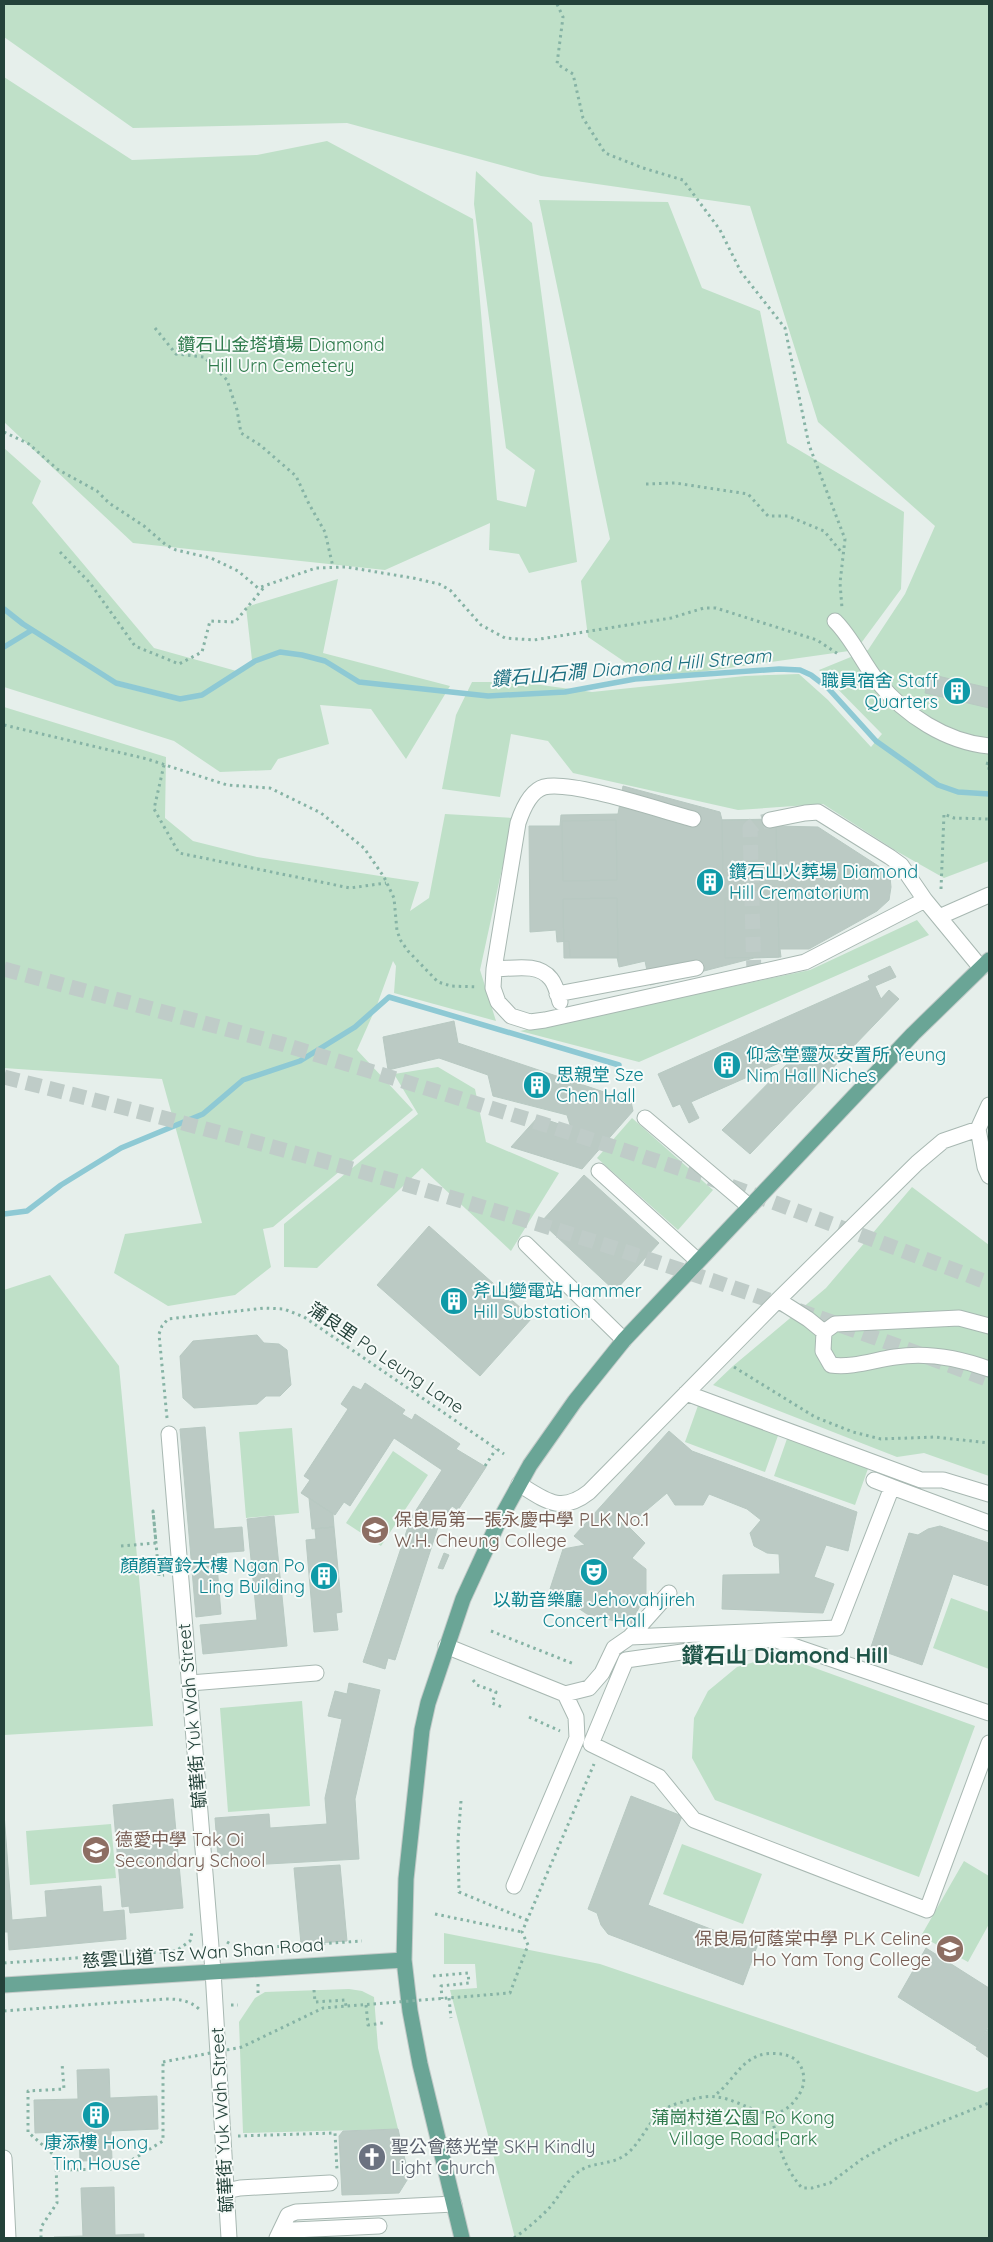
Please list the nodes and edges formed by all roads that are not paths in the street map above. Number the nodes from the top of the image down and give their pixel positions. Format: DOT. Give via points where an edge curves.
graph roads {
  1 [pos="840,626"];
  2 [pos="989,746"];
  3 [pos="693,819"];
  4 [pos="770,820"];
  5 [pos="989,895"];
  6 [pos="925,900"];
  7 [pos="939,917"];
  8 [pos="985,964"];
  9 [pos="696,968"];
  10 [pos="494,969"];
  11 [pos="558,994"];
  12 [pos="566,1015"];
  13 [pos="989,1104"];
  14 [pos="645,1118"];
  15 [pos="978,1128"];
  16 [pos="599,1171"];
  17 [pos="989,1176"];
  18 [pos="750,1207"];
  19 [pos="526,1244"];
  20 [pos="698,1261"];
  21 [pos="778,1300"];
  22 [pos="989,1326"];
  23 [pos="824,1332"];
  24 [pos="624,1340"];
  25 [pos="989,1369"];
  26 [pos="686,1394"];
  27 [pos="168,1426"];
  28 [pos="874,1480"];
  29 [pos="931,1480"];
  30 [pos="519,1484"];
  31 [pos="892,1487"];
  32 [pos="989,1494"];
  33 [pos="943,1506"];
  34 [pos="989,1523"];
  35 [pos="669,1593"];
  36 [pos="630,1637"];
  37 [pos="446,1646"];
  38 [pos="316,1673"];
  39 [pos="190,1683"];
  40 [pos="565,1694"];
  41 [pos="989,1712"];
  42 [pos="989,1743"];
  43 [pos="514,1886"];
  44 [pos="404,1960"];
  45 [pos="213,1971"];
  46 [pos="4,1985"];
  47 [pos="4,2158"];
  48 [pos="333,2177"];
  49 [pos="226,2191"];
  50 [pos="454,2204"];
  51 [pos="396,2208"];
  52 [pos="376,2232"];
  53 [pos="8,2238"];
  54 [pos="229,2238"];
  55 [pos="277,2238"];
  56 [pos="283,2238"];
  57 [pos="462,2238"];
  1 -- 2 [label="street" via="877,681 911,713 953,738"];
  3 -- 10 [label="street" via="596,793 542,787 532,795 518,823"];
  4 -- 6 [label="street" via="818,812 826,816 901,865"];
  5 -- 7 [label="street"];
  6 -- 7 [label="street"];
  6 -- 12 [label="street" via="805,962"];
  7 -- 8 [label="street"];
  8 -- 18 [label="main road" via="913,1034"];
  9 -- 11 [label="street"];
  10 -- 11 [label="street" via="542,970 552,980"];
  10 -- 12 [label="street" via="493,988 498,1002 511,1016 530,1022"];
  11 -- 12 [label="street"];
  13 -- 15 [label="street"];
  14 -- 18 [label="street"];
  15 -- 17 [label="street"];
  15 -- 21 [label="street" via="943,1141 917,1163"];
  16 -- 20 [label="street"];
  18 -- 20 [label="main road"];
  19 -- 24 [label="street"];
  20 -- 24 [label="main road"];
  21 -- 23 [label="street"];
  21 -- 26 [label="street"];
  22 -- 23 [label="street" via="959,1318 835,1324"];
  23 -- 25 [label="street" via="824,1351 831,1365 898,1356 937,1356"];
  24 -- 30 [label="main road" via="554,1429"];
  26 -- 29 [label="street" via="921,1480"];
  26 -- 30 [label="street" via="579,1500 566,1504 550,1502"];
  27 -- 39 [label="street, 毓華街 Yuk Wah Street"];
  28 -- 31 [label="street"];
  29 -- 32 [label="street" via="943,1480"];
  29 -- 33 [label="street"];
  30 -- 37 [label="main road" via="478,1563"];
  31 -- 33 [label="street"];
  31 -- 36 [label="street" via="837,1628"];
  33 -- 34 [label="street"];
  35 -- 36 [label="street"];
  36 -- 40 [label="street" via="614,1648 602,1673 589,1688"];
  37 -- 40 [label="street"];
  37 -- 44 [label="main road" via="428,1703 418,1758 406,1879"];
  38 -- 39 [label="street"];
  39 -- 45 [label="street, 毓華街 Yuk Wah Street"];
  40 -- 43 [label="street" via="576,1717 577,1738"];
  41 -- 42 [label="street" via="773,1639 626,1660 591,1744 659,1777 694,1820 927,1910"];
  44 -- 45 [label="main road, 慈雲山道 Tsz Wan Shan Road"];
  44 -- 50 [label="main road" via="420,2064"];
  45 -- 46 [label="main road, 慈雲山道 Tsz Wan Shan Road"];
  45 -- 49 [label="street, 毓華街 Yuk Wah Street"];
  47 -- 53 [label="street"];
  48 -- 49 [label="street"];
  49 -- 54 [label="street, 毓華街 Yuk Wah Street"];
  50 -- 51 [label="street"];
  50 -- 57 [label="main road"];
  51 -- 52 [label="street"];
  51 -- 55 [label="street" via="296,2212 288,2215"];
  52 -- 56 [label="street" via="293,2230"];
}
